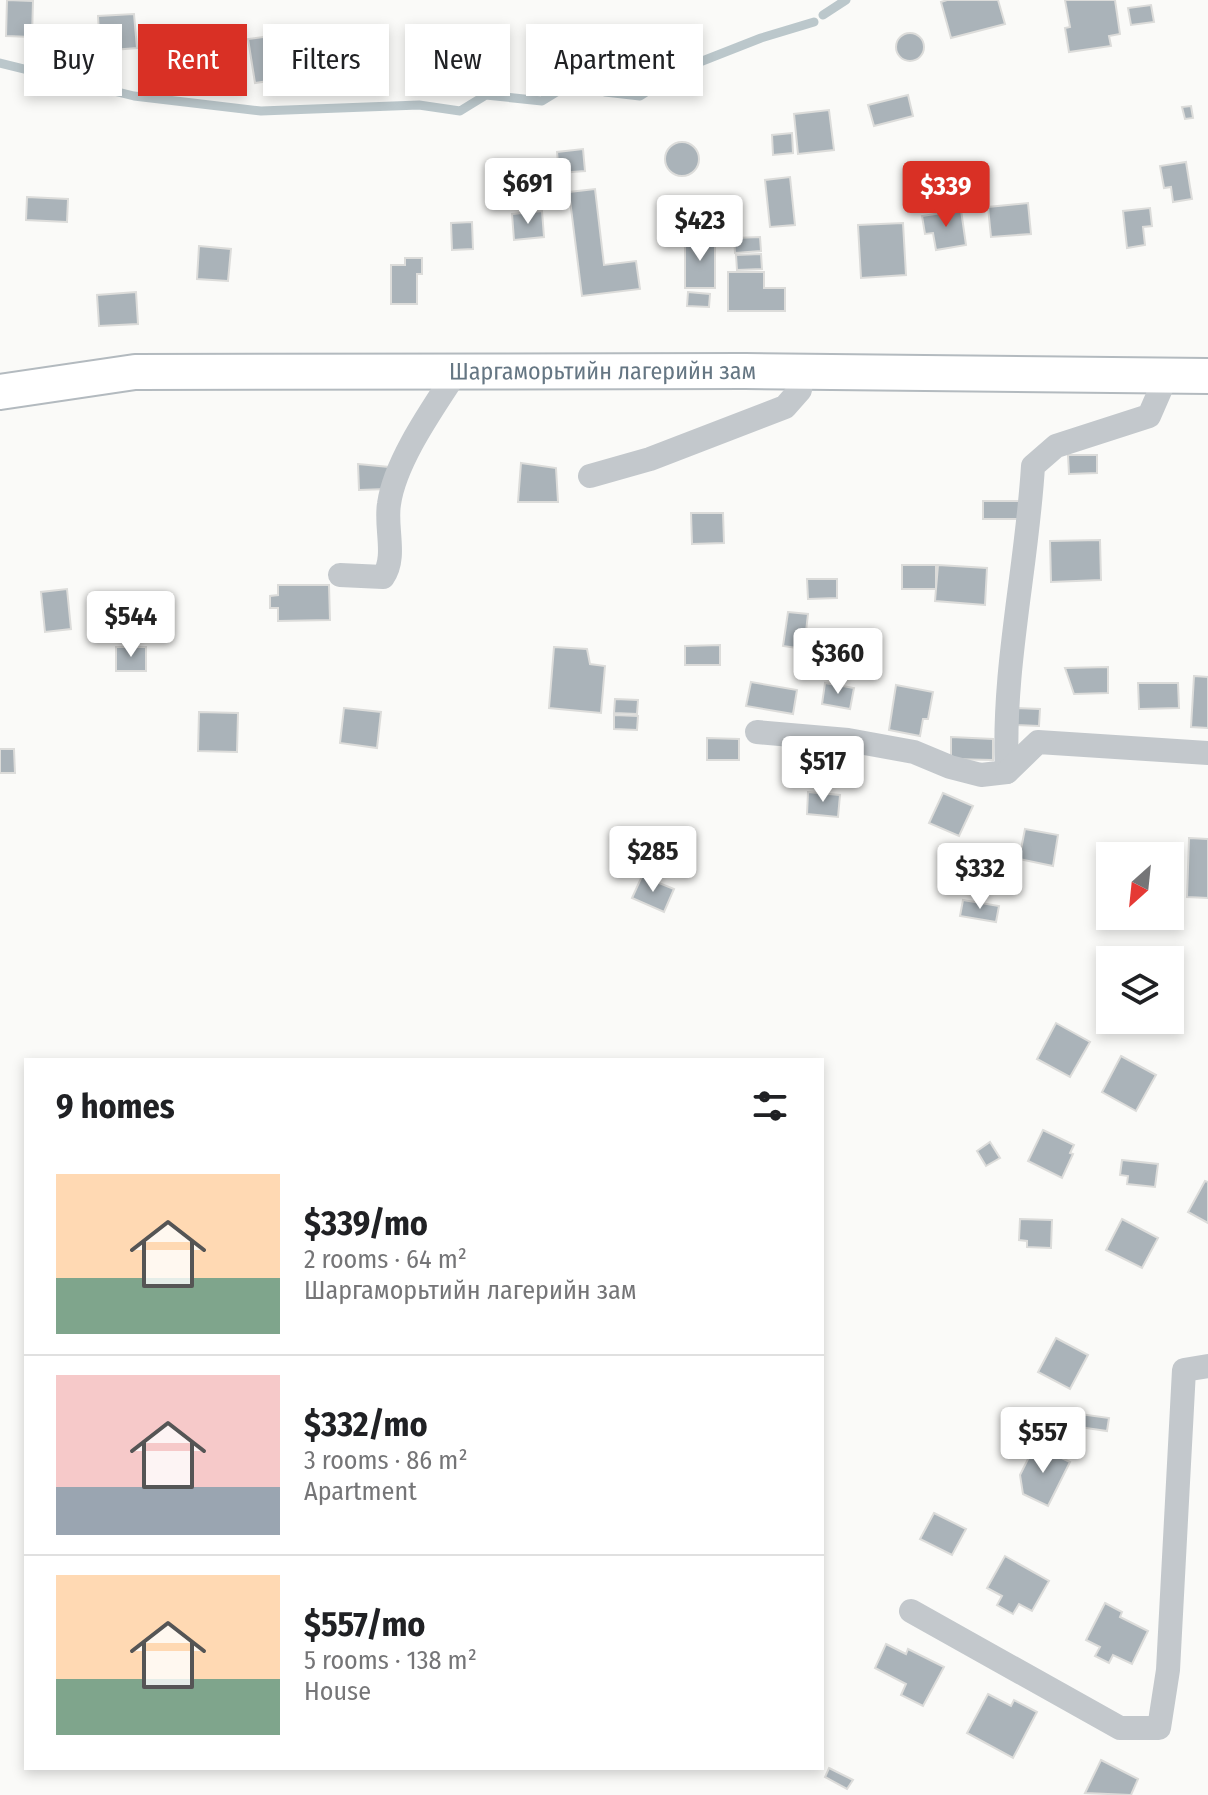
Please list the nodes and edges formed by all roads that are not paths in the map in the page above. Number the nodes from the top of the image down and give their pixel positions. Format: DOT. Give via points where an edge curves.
graph roads {
  1 [pos="457,371"];
  2 [pos="802,372"];
  3 [pos="1208,376"];
  4 [pos="1166,377"];
  5 [pos="0,392"];
  6 [pos="590,476"];
  7 [pos="340,575"];
  8 [pos="757,732"];
  9 [pos="1208,753"];
  10 [pos="1007,772"];
  11 [pos="1208,1366"];
  12 [pos="911,1611"];
  1 -- 2 [label="street, Шаргаморьтийн лагерийн зам"];
  1 -- 5 [label="street, Шаргаморьтийн лагерийн зам" via="135,372"];
  1 -- 7 [label="street" via="406,455 389,504 390,568 383,577"];
  2 -- 4 [label="street, Шаргаморьтийн лагерийн зам"];
  2 -- 6 [label="street" via="800,390 785,407"];
  3 -- 4 [label="street, Шаргаморьтийн лагерийн зам"];
  4 -- 10 [label="street" via="1149,416 1056,446 1033,466 1008,688"];
  8 -- 10 [label="street" via="914,752 981,775"];
  9 -- 10 [label="street" via="1038,742"];
  11 -- 12 [label="street" via="1184,1370 1168,1670 1159,1728 1120,1728"];
}
